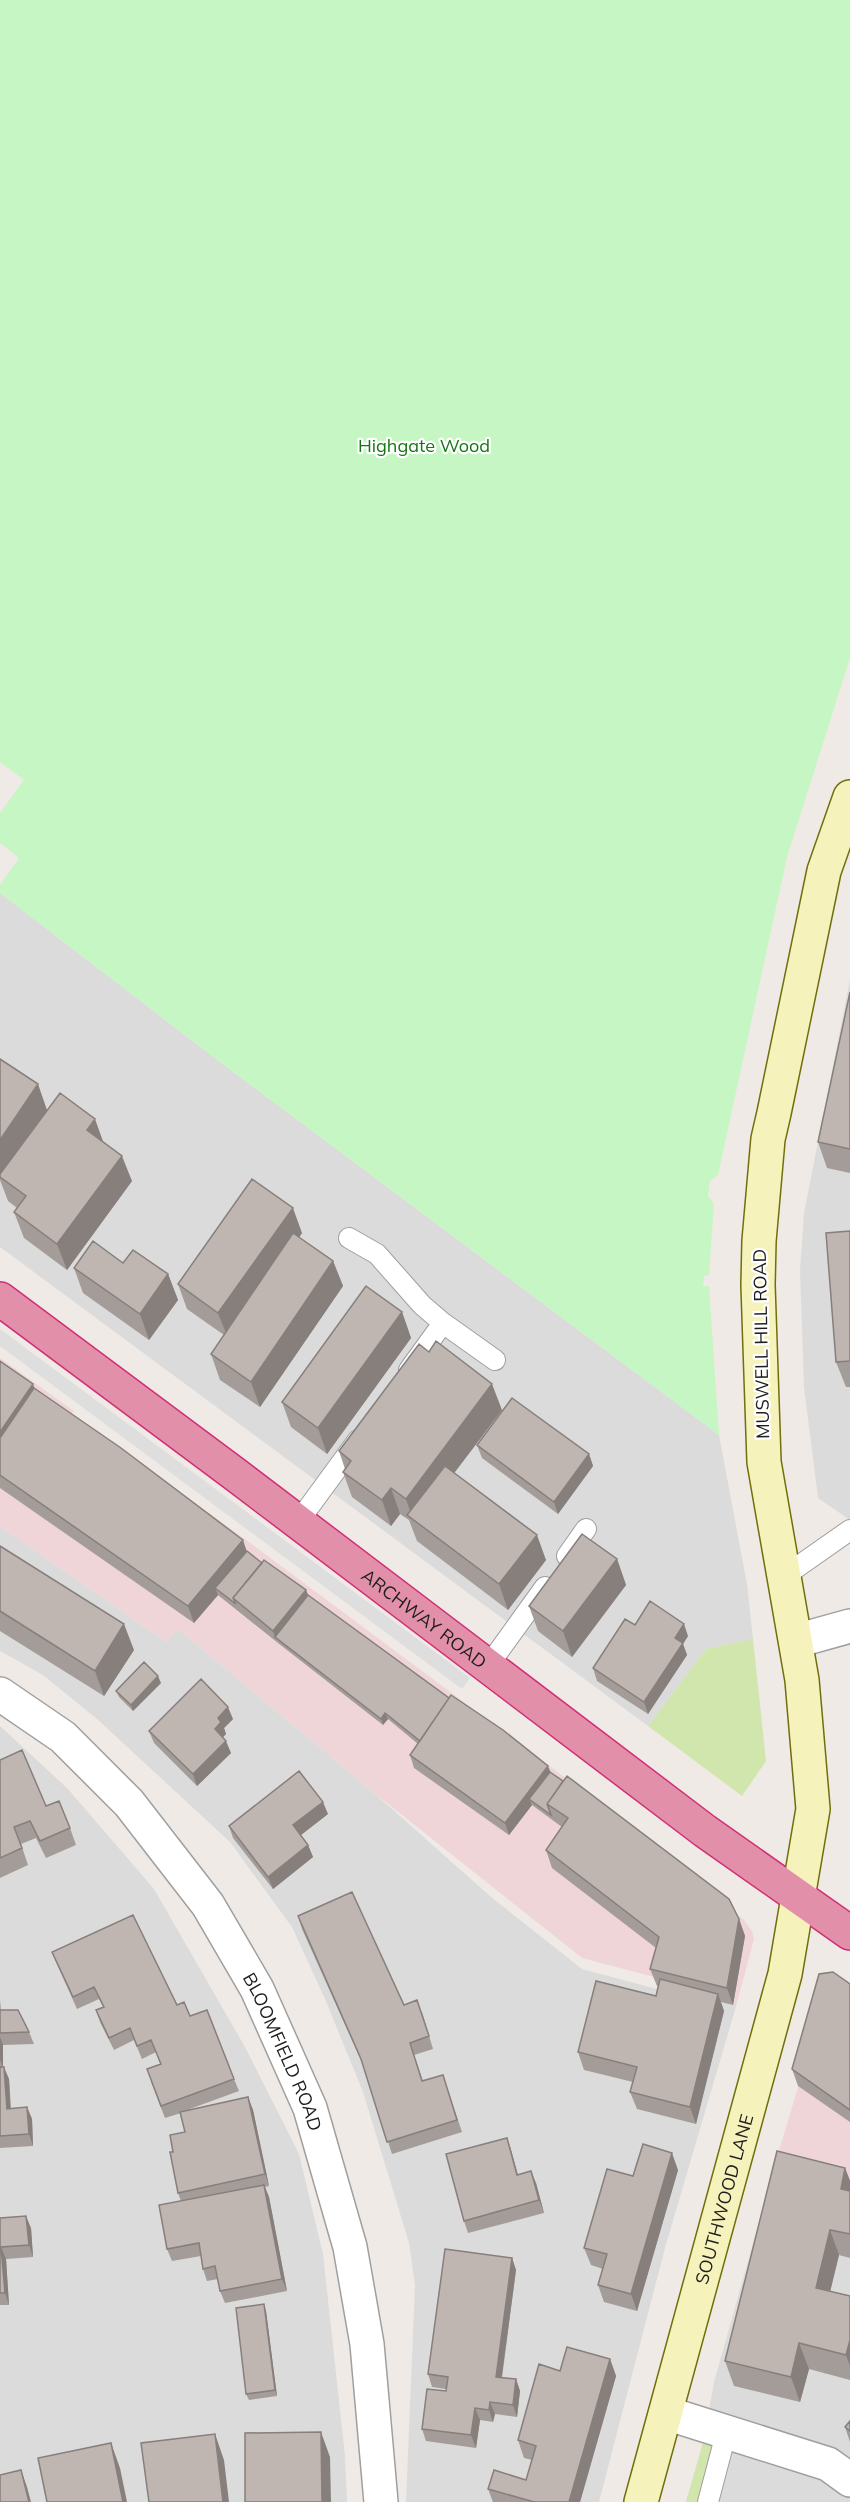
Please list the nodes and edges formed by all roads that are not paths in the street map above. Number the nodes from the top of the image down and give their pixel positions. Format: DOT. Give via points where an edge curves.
graph roads {
  1 [pos="850,797"];
  2 [pos="349,1238"];
  3 [pos="0,1299"];
  4 [pos="443,1323"];
  5 [pos="495,1360"];
  6 [pos="396,1388"];
  7 [pos="369,1425"];
  8 [pos="298,1522"];
  9 [pos="586,1529"];
  10 [pos="850,1530"];
  11 [pos="783,1577"];
  12 [pos="850,1626"];
  13 [pos="796,1641"];
  14 [pos="488,1666"];
  15 [pos="0,1694"];
  16 [pos="798,1895"];
  17 [pos="850,1933"];
  18 [pos="666,2413"];
  19 [pos="727,2430"];
  20 [pos="850,2480"];
  21 [pos="381,2502"];
  22 [pos="641,2502"];
  23 [pos="708,2502"];
  1 -- 11 [label="main road, MUSWELL HILL ROAD" via="824,871 778,1090 768,1139 759,1241 764,1462"];
  2 -- 4 [label="lane" via="377,1254"];
  3 -- 8 [label="highway, ARCHWAY ROAD"];
  4 -- 5 [label="lane"];
  4 -- 6 [label="lane"];
  7 -- 8 [label="lane"];
  8 -- 14 [label="highway, ARCHWAY ROAD"];
  9 -- 14 [label="lane"];
  10 -- 11 [label="lane"];
  11 -- 13 [label="main road, MUSWELL HILL ROAD"];
  12 -- 13 [label="street"];
  13 -- 16 [label="main road, MUSWELL HILL ROAD" via="813,1809"];
  14 -- 16 [label="highway, ARCHWAY ROAD" via="705,1831"];
  15 -- 21 [label="street, BLOOMFIELD ROAD" via="63,1737 129,1803 208,1905 256,1989 310,2108 350,2247 367,2344"];
  16 -- 17 [label="highway, ARCHWAY ROAD"];
  16 -- 18 [label="main road, SOUTHWOOD LANE" via="785,1974"];
  18 -- 19 [label="street"];
  18 -- 22 [label="main road, SOUTHWOOD LANE"];
  19 -- 20 [label="street" via="828,2464"];
  19 -- 23 [label="lane"];
}
